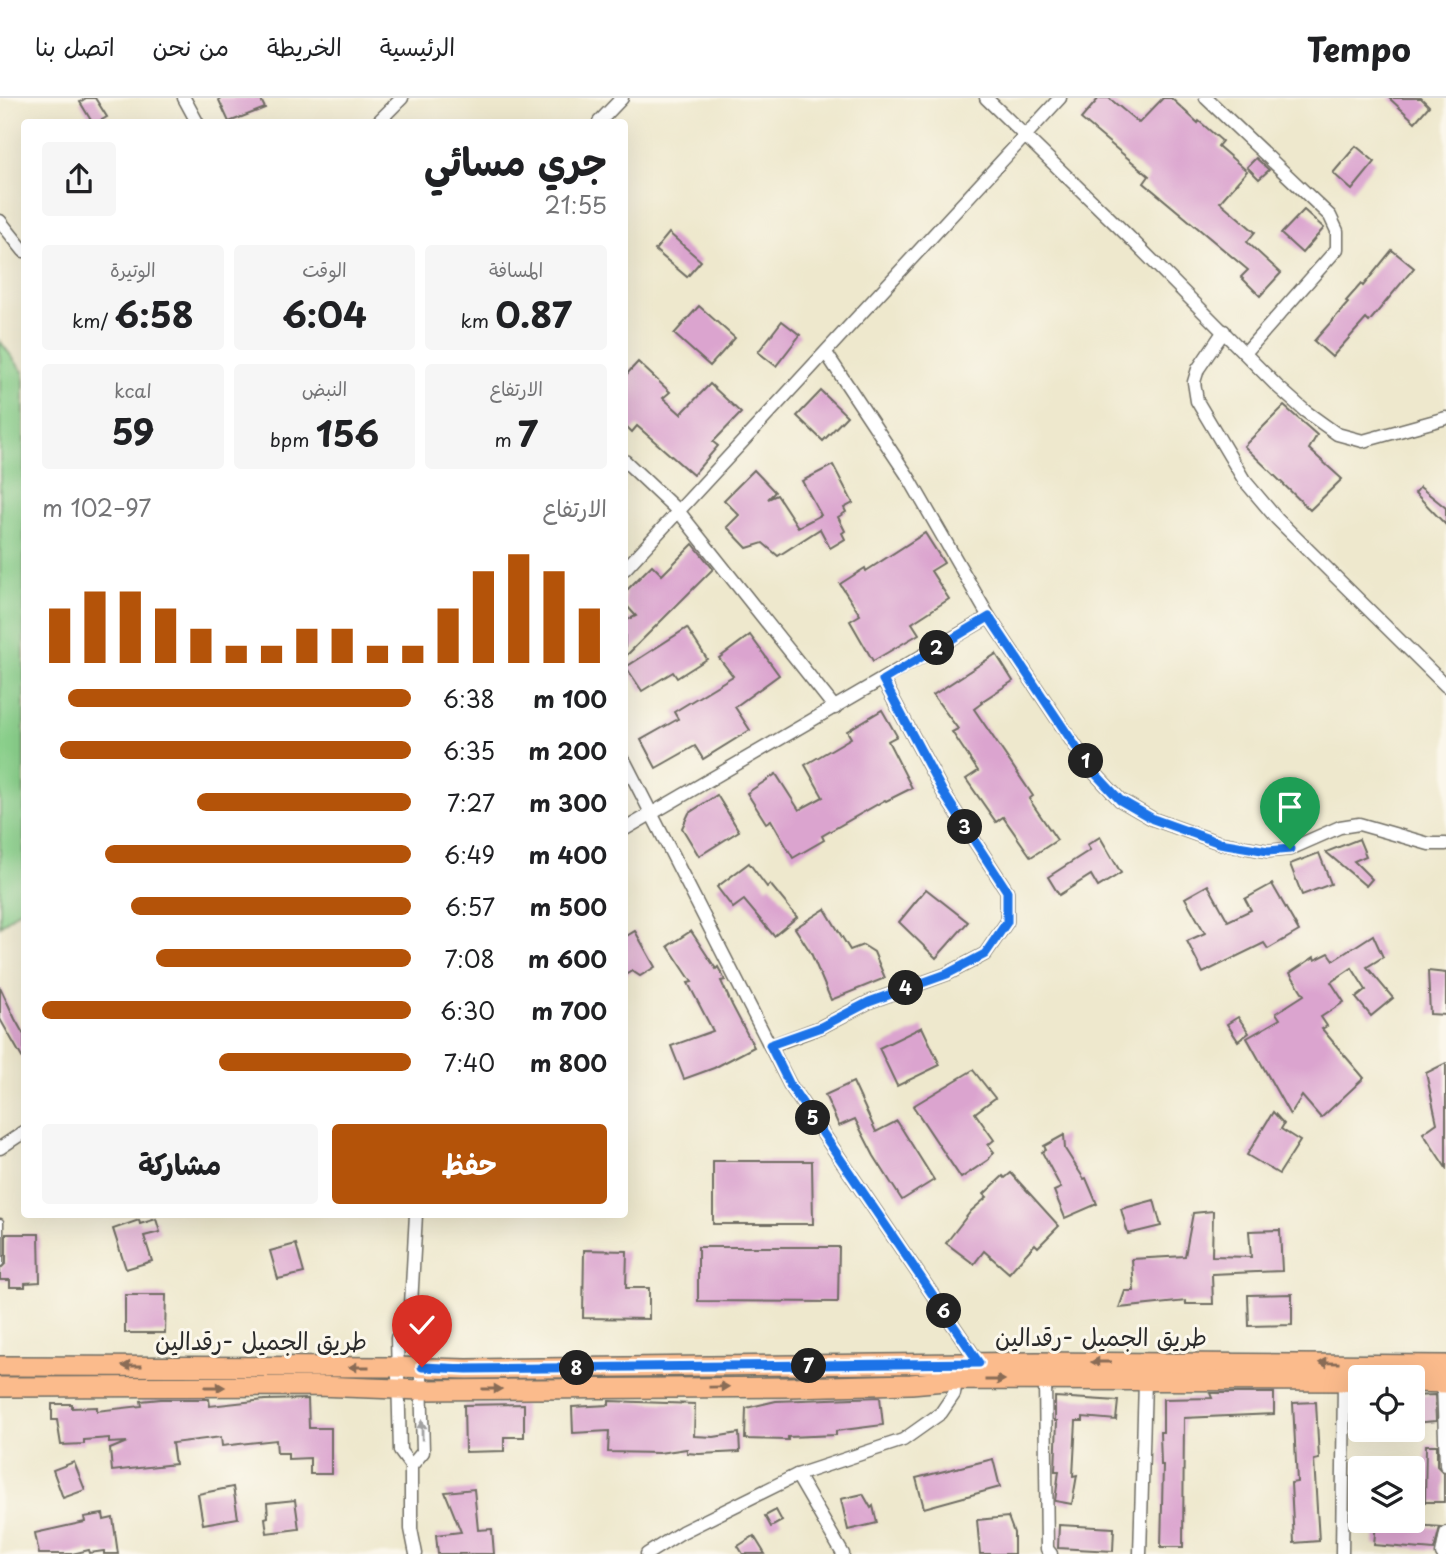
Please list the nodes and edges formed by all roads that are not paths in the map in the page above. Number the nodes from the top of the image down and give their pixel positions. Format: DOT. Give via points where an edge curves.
graph roads {
  1 [pos="184,98"];
  2 [pos="402,98"];
  3 [pos="622,98"];
  4 [pos="986,98"];
  5 [pos="1060,98"];
  6 [pos="1206,98"];
  7 [pos="195,119"];
  8 [pos="381,119"];
  9 [pos="602,119"];
  10 [pos="1026,136"];
  11 [pos="0,221"];
  12 [pos="21,247"];
  13 [pos="1224,331"];
  14 [pos="826,353"];
  15 [pos="1245,353"];
  16 [pos="1446,418"];
  17 [pos="628,464"];
  18 [pos="679,512"];
  19 [pos="628,566"];
  20 [pos="989,617"];
  21 [pos="883,680"];
  22 [pos="1446,686"];
  23 [pos="835,708"];
  24 [pos="628,768"];
  25 [pos="652,814"];
  26 [pos="628,828"];
  27 [pos="1446,844"];
  28 [pos="770,1045"];
  29 [pos="21,1134"];
  30 [pos="0,1147"];
  31 [pos="416,1218"];
  32 [pos="0,1222"];
  33 [pos="0,1263"];
  34 [pos="410,1323"];
  35 [pos="979,1363"];
  36 [pos="0,1366"];
  37 [pos="396,1367"];
  38 [pos="422,1367"];
  39 [pos="1445,1377"];
  40 [pos="956,1380"];
  41 [pos="1045,1380"];
  42 [pos="1425,1380"];
  43 [pos="1145,1381"];
  44 [pos="1348,1381"];
  45 [pos="0,1387"];
  46 [pos="397,1388"];
  47 [pos="422,1390"];
  48 [pos="1348,1442"];
  49 [pos="411,1465"];
  50 [pos="1446,1465"];
  51 [pos="797,1475"];
  52 [pos="1446,1533"];
  53 [pos="655,1552"];
  54 [pos="416,1554"];
  55 [pos="843,1554"];
  56 [pos="1051,1554"];
  57 [pos="1140,1554"];
  58 [pos="1342,1554"];
  59 [pos="1443,1554"];
  1 -- 7 [label="street"];
  2 -- 8 [label="street"];
  3 -- 9 [label="street"];
  4 -- 10 [label="street"];
  5 -- 10 [label="street"];
  6 -- 15 [label="street" via="1330,216 1337,231 1337,249"];
  10 -- 13 [label="street"];
  10 -- 14 [label="street"];
  11 -- 12 [label="street"];
  13 -- 15 [label="street"];
  13 -- 22 [label="street" via="1194,382 1197,401 1244,480 1277,519"];
  14 -- 18 [label="street"];
  14 -- 20 [label="street" via="909,478"];
  15 -- 16 [label="street" via="1305,411 1337,434 1363,441"];
  17 -- 18 [label="street"];
  18 -- 19 [label="street"];
  18 -- 23 [label="street"];
  20 -- 21 [label="street"];
  20 -- 27 [label="street" via="1090,768 1120,800 1153,819 1220,843 1268,851 1290,849 1340,827 1359,824 1429,844"];
  21 -- 23 [label="street"];
  21 -- 28 [label="street" via="944,794 1007,891 1007,922 985,954 947,974"];
  23 -- 25 [label="street"];
  24 -- 25 [label="street"];
  25 -- 26 [label="street"];
  25 -- 28 [label="street"];
  28 -- 35 [label="street" via="790,1085"];
  29 -- 30 [label="street"];
  31 -- 34 [label="street"];
  32 -- 33 [label="lane"];
  34 -- 37 [label="street" via="397,1338"];
  34 -- 38 [label="street" via="420,1339"];
  35 -- 38 [label="main road, طريق الجميل -رقدالين"];
  39 -- 35 [label="main road, طريق الجميل -رقدالين, one-way"];
  37 -- 36 [label="main road, طريق الجميل -رقدالين, one-way"];
  37 -- 38 [label="main road, طريق الجميل -رقدالين"];
  37 -- 46 [label="street"];
  38 -- 47 [label="street"];
  39 -- 42 [label="main road"];
  39 -- 50 [label="street"];
  40 -- 41 [label="main road, طريق الجميل -رقدالين, one-way"];
  47 -- 40 [label="main road, طريق الجميل -رقدالين, one-way" via="790,1387"];
  40 -- 51 [label="street" via="954,1394 941,1413 903,1440"];
  41 -- 43 [label="main road, طريق الجميل -رقدالين"];
  41 -- 56 [label="street" via="1047,1549"];
  43 -- 44 [label="main road, طريق الجميل -رقدالين"];
  43 -- 57 [label="street"];
  45 -- 46 [label="main road, طريق الجميل -رقدالين, one-way"];
  46 -- 47 [label="main road, طريق الجميل -رقدالين"];
  46 -- 49 [label="street" via="400,1451"];
  49 -- 47 [label="street, one-way" via="423,1452"];
  48 -- 58 [label="street"];
  49 -- 54 [label="street" via="411,1529"];
  51 -- 53 [label="street" via="682,1532"];
  51 -- 55 [label="street"];
  52 -- 59 [label="street"];
}
